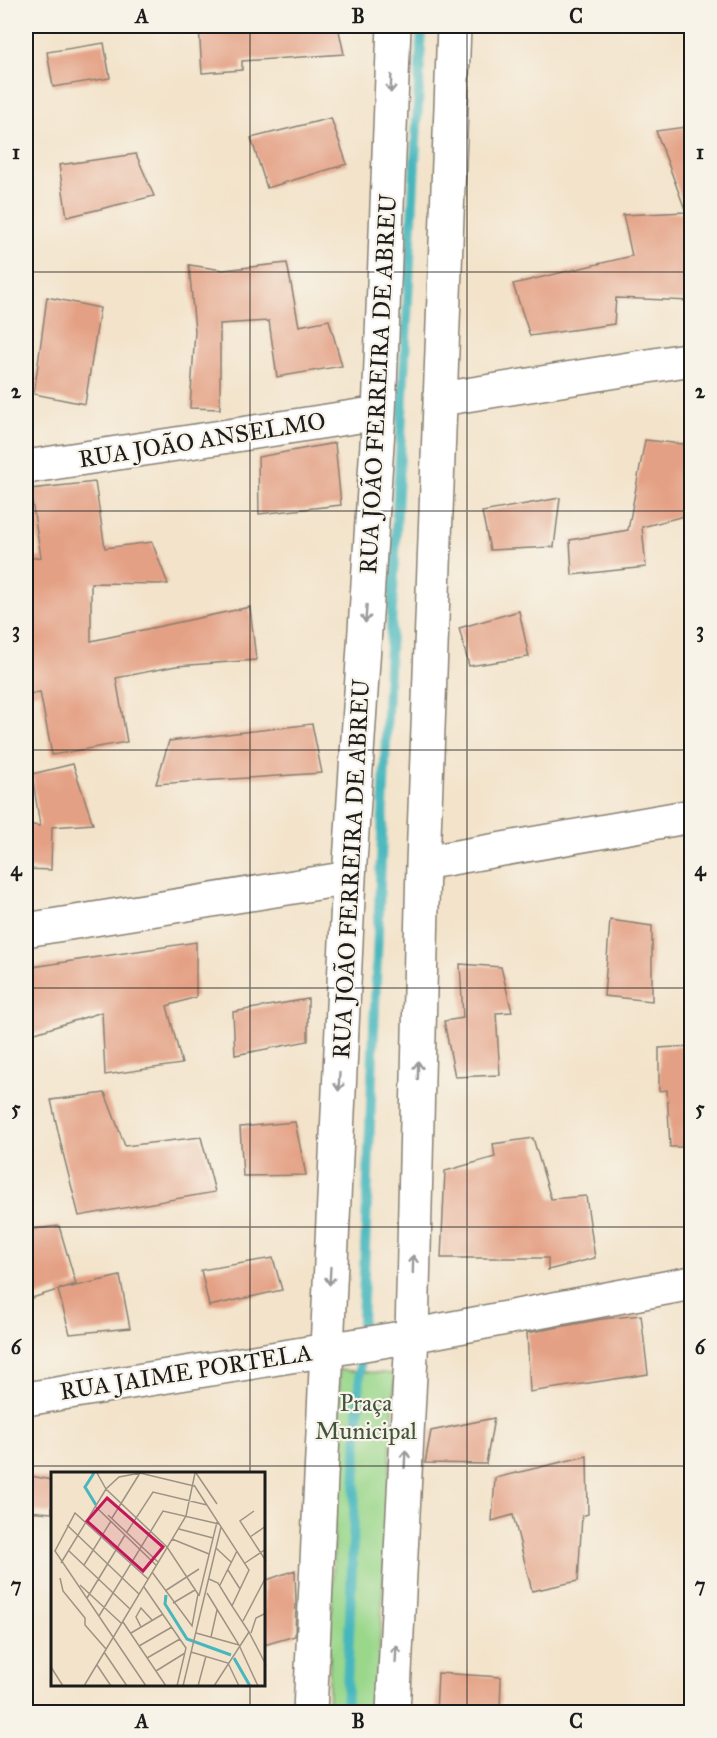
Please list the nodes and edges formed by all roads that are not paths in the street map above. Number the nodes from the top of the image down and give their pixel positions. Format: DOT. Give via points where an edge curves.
graph roads {
  1 [pos="394,26"];
  2 [pos="454,26"];
  3 [pos="692,359"];
  4 [pos="441,399"];
  5 [pos="379,413"];
  6 [pos="26,467"];
  7 [pos="692,816"];
  8 [pos="423,863"];
  9 [pos="349,878"];
  10 [pos="26,930"];
  11 [pos="692,1283"];
  12 [pos="404,1337"];
  13 [pos="336,1348"];
  14 [pos="26,1399"];
  15 [pos="310,1713"];
  16 [pos="393,1713"];
  1 -- 5 [label="street, RUA JOÃO FERREIRA DE ABREU, one-way"];
  2 -- 4 [label="street"];
  3 -- 4 [label="street"];
  4 -- 8 [label="street"];
  5 -- 6 [label="street, RUA JOÃO ANSELMO"];
  5 -- 9 [label="street, RUA JOÃO FERREIRA DE ABREU, one-way"];
  7 -- 8 [label="street"];
  12 -- 8 [label="street, one-way"];
  9 -- 10 [label="street"];
  9 -- 13 [label="street, RUA JOÃO FERREIRA DE ABREU, one-way"];
  11 -- 12 [label="street, RUA JAIME PORTELA"];
  12 -- 13 [label="street, RUA JAIME PORTELA"];
  16 -- 12 [label="street, one-way"];
  13 -- 14 [label="street, RUA JAIME PORTELA"];
  13 -- 15 [label="street, RUA JOÃO FERREIRA DE ABREU"];
}
